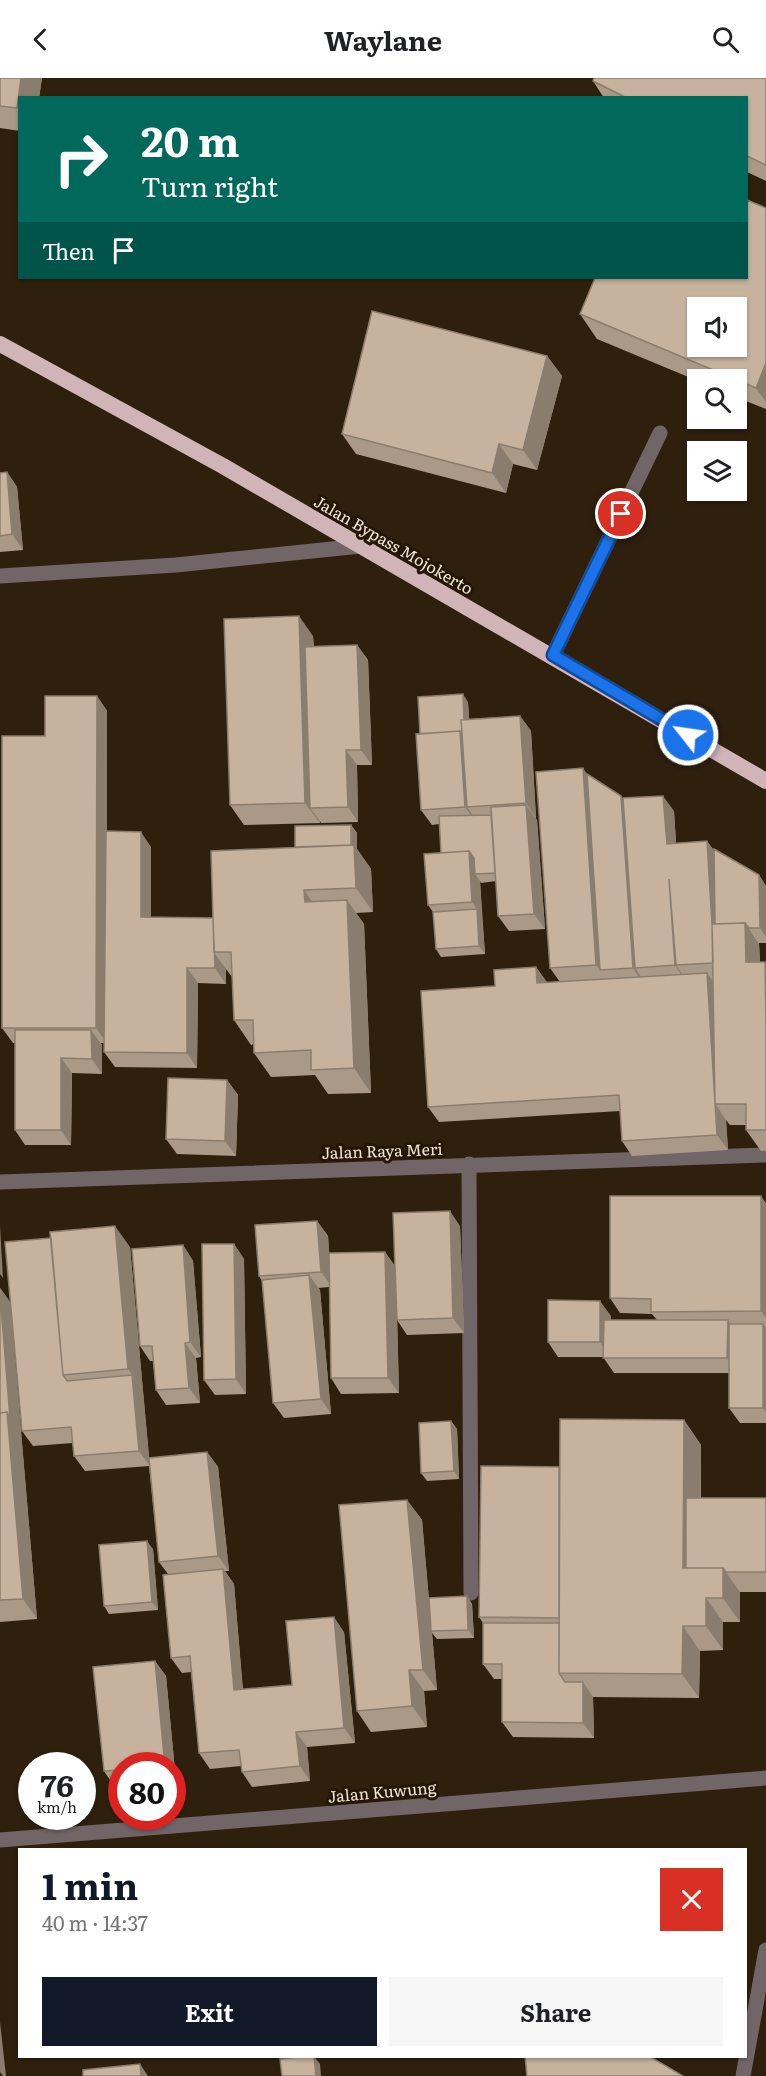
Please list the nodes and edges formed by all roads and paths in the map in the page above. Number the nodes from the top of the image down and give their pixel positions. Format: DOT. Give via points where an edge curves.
graph roads {
  1 [pos="0,344"];
  2 [pos="660,433"];
  3 [pos="361,546"];
  4 [pos="0,576"];
  5 [pos="553,655"];
  6 [pos="766,781"];
  7 [pos="766,1155"];
  8 [pos="470,1164"];
  9 [pos="0,1182"];
  10 [pos="471,1593"];
  11 [pos="766,1778"];
  12 [pos="0,1840"];
  13 [pos="766,1950"];
  14 [pos="747,2054"];
  15 [pos="746,2058"];
  16 [pos="743,2076"];
  1 -- 3 [label="highway, Jalan Bypass Mojokerto"];
  2 -- 5 [label="street"];
  3 -- 4 [label="street" via="176,565"];
  3 -- 5 [label="highway, Jalan Bypass Mojokerto"];
  5 -- 6 [label="highway, Jalan Bypass Mojokerto"];
  7 -- 8 [label="street, Jalan Raya Meri"];
  8 -- 9 [label="street, Jalan Raya Meri"];
  8 -- 10 [label="street"];
  11 -- 12 [label="street, Jalan Kuwung"];
  13 -- 14 [label="street"];
  15 -- 16 [label="street"];
}
